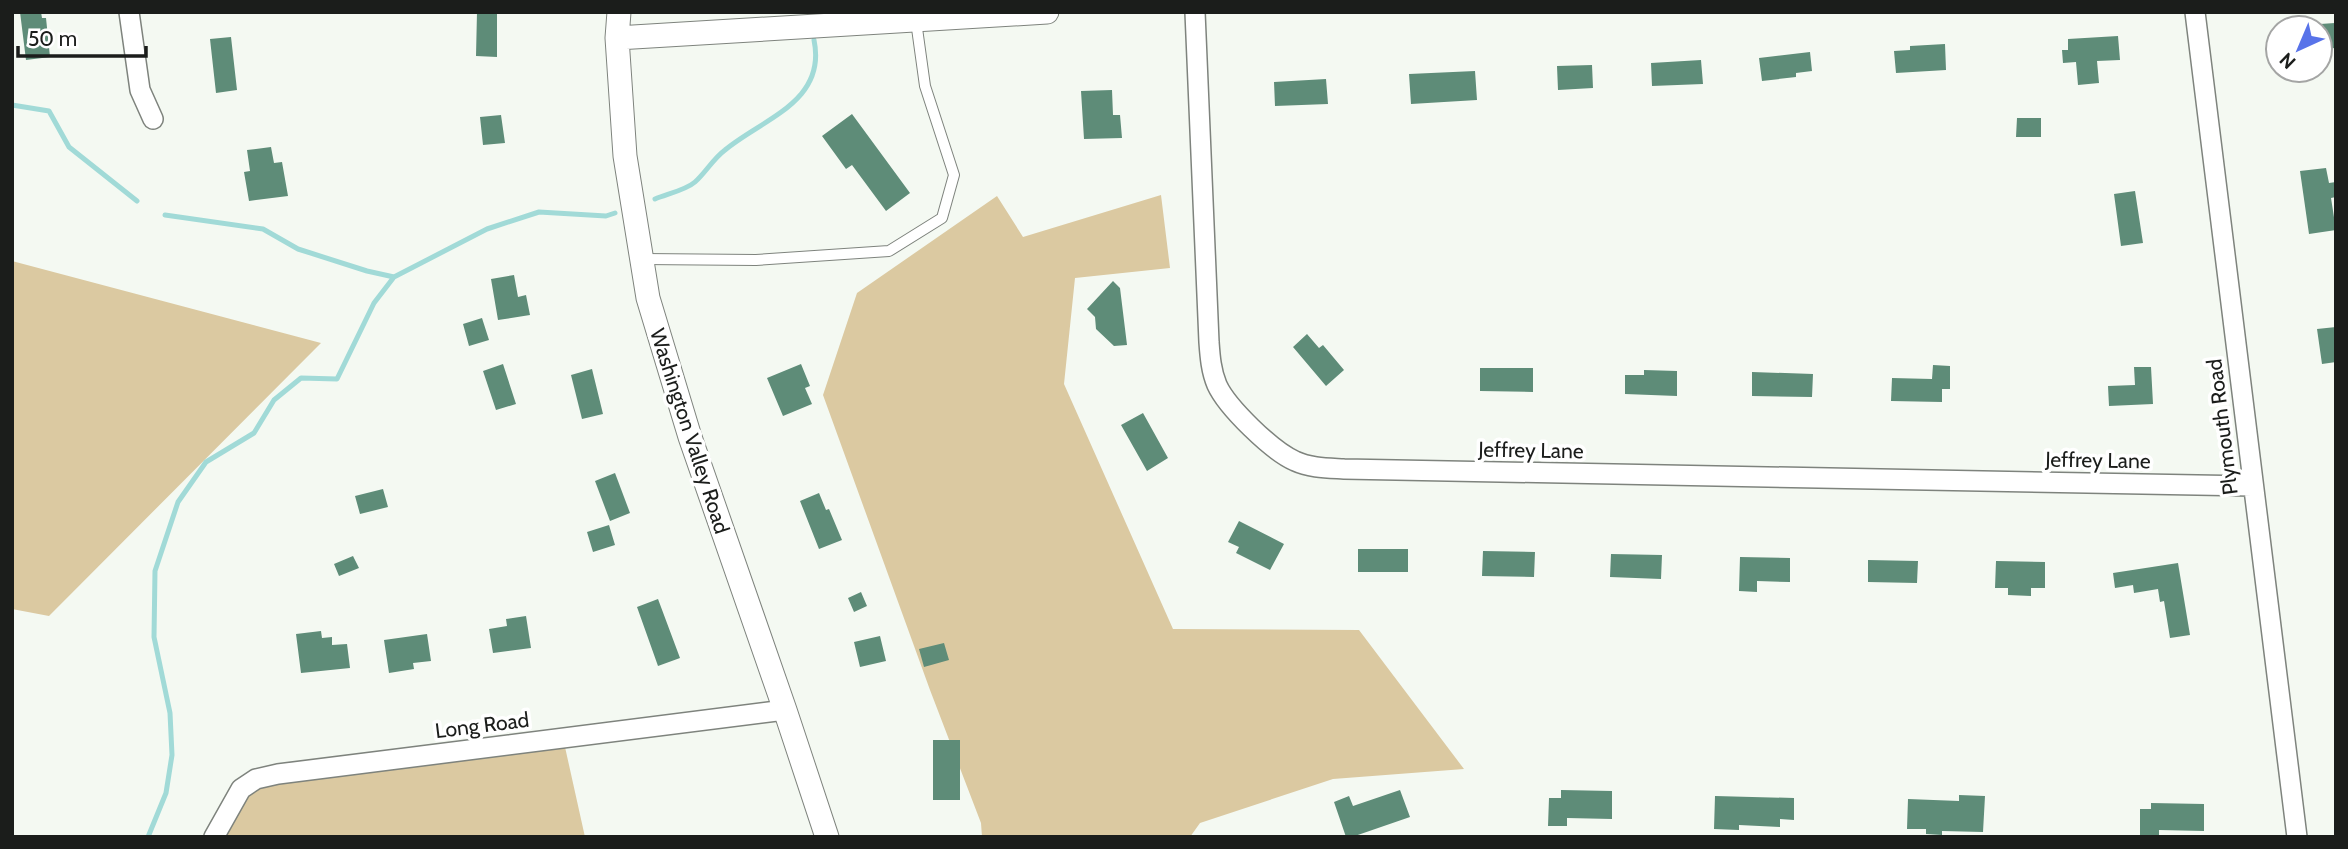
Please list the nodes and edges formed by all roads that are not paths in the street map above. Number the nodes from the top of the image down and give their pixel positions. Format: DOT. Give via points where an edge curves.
graph roads {
  1 [pos="129,12"];
  2 [pos="619,12"];
  3 [pos="1047,12"];
  4 [pos="1195,12"];
  5 [pos="2195,12"];
  6 [pos="916,20"];
  7 [pos="617,38"];
  8 [pos="153,118"];
  9 [pos="641,259"];
  10 [pos="2252,486"];
  11 [pos="785,710"];
  12 [pos="214,837"];
  13 [pos="827,837"];
  14 [pos="2297,837"];
  1 -- 8 [label="street" via="140,90"];
  2 -- 7 [label="street, Washington Valley Road"];
  3 -- 6 [label="street"];
  4 -- 10 [label="street, Jeffrey Lane" via="1212,369 1229,405 1296,462 1344,469"];
  5 -- 10 [label="street, Plymouth Road"];
  6 -- 7 [label="street"];
  6 -- 9 [label="lane" via="925,86 954,175 942,218 889,251 756,260"];
  7 -- 9 [label="street, Washington Valley Road" via="625,156"];
  9 -- 11 [label="street, Washington Valley Road" via="648,298 690,437"];
  10 -- 14 [label="street, Plymouth Road"];
  11 -- 12 [label="street, Long Road" via="278,774 256,779 241,789"];
  11 -- 13 [label="street, Washington Valley Road"];
}
